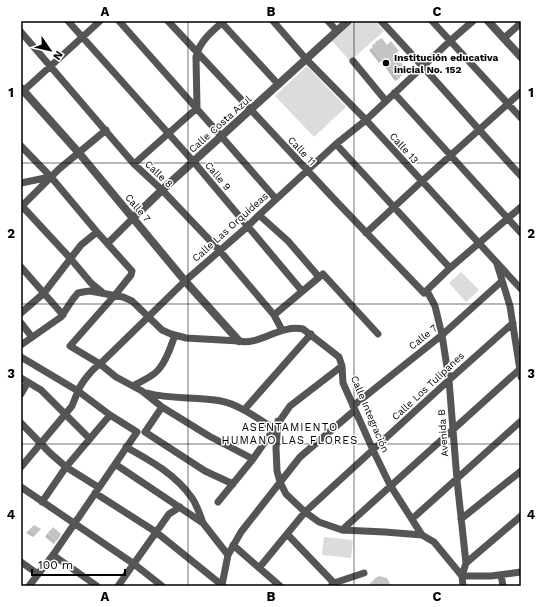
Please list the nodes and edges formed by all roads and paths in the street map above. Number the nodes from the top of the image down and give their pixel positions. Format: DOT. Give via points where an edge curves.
graph roads {
  1 [pos="68,21"];
  2 [pos="100,21"];
  3 [pos="119,21"];
  4 [pos="168,21"];
  5 [pos="273,21"];
  6 [pos="328,21"];
  7 [pos="348,21"];
  8 [pos="381,21"];
  9 [pos="432,21"];
  10 [pos="473,21"];
  11 [pos="488,21"];
  12 [pos="222,22"];
  13 [pos="521,23"];
  14 [pos="337,31"];
  15 [pos="21,32"];
  16 [pos="83,37"];
  17 [pos="504,38"];
  18 [pos="450,41"];
  19 [pos="197,53"];
  20 [pos="521,57"];
  21 [pos="306,59"];
  22 [pos="353,61"];
  23 [pos="51,65"];
  24 [pos="424,66"];
  25 [pos="278,84"];
  26 [pos="22,90"];
  27 [pos="521,92"];
  28 [pos="394,94"];
  29 [pos="386,101"];
  30 [pos="508,104"];
  31 [pos="197,108"];
  32 [pos="250,110"];
  33 [pos="521,118"];
  34 [pos="366,120"];
  35 [pos="478,129"];
  36 [pos="106,130"];
  37 [pos="167,134"];
  38 [pos="221,136"];
  39 [pos="336,144"];
  40 [pos="21,146"];
  41 [pos="79,153"];
  42 [pos="450,155"];
  43 [pos="193,162"];
  44 [pos="134,164"];
  45 [pos="307,171"];
  46 [pos="521,176"];
  47 [pos="51,177"];
  48 [pos="421,182"];
  49 [pos="21,183"];
  50 [pos="162,190"];
  51 [pos="276,199"];
  52 [pos="21,206"];
  53 [pos="394,206"];
  54 [pos="521,207"];
  55 [pos="259,215"];
  56 [pos="133,218"];
  57 [pos="508,218"];
  58 [pos="248,227"];
  59 [pos="97,232"];
  60 [pos="366,233"];
  61 [pos="521,233"];
  62 [pos="108,243"];
  63 [pos="479,243"];
  64 [pos="220,251"];
  65 [pos="70,258"];
  66 [pos="496,262"];
  67 [pos="21,267"];
  68 [pos="450,268"];
  69 [pos="321,276"];
  70 [pos="185,281"];
  71 [pos="502,281"];
  72 [pos="521,289"];
  73 [pos="302,291"];
  74 [pos="425,292"];
  75 [pos="44,293"];
  76 [pos="104,293"];
  77 [pos="115,295"];
  78 [pos="21,312"];
  79 [pos="63,315"];
  80 [pos="274,315"];
  81 [pos="147,316"];
  82 [pos="21,323"];
  83 [pos="513,323"];
  84 [pos="282,330"];
  85 [pos="311,334"];
  86 [pos="378,334"];
  87 [pos="175,335"];
  88 [pos="442,335"];
  89 [pos="32,337"];
  90 [pos="239,341"];
  91 [pos="21,345"];
  92 [pos="21,357"];
  93 [pos="520,358"];
  94 [pos="100,364"];
  95 [pos="342,366"];
  96 [pos="520,369"];
  97 [pos="521,377"];
  98 [pos="21,378"];
  99 [pos="449,380"];
  100 [pos="28,382"];
  101 [pos="132,386"];
  102 [pos="78,391"];
  103 [pos="142,391"];
  104 [pos="21,394"];
  105 [pos="162,407"];
  106 [pos="354,408"];
  107 [pos="244,410"];
  108 [pos="65,413"];
  109 [pos="110,415"];
  110 [pos="278,421"];
  111 [pos="521,421"];
  112 [pos="21,423"];
  113 [pos="273,428"];
  114 [pos="453,430"];
  115 [pos="90,438"];
  116 [pos="40,443"];
  117 [pos="126,447"];
  118 [pos="373,450"];
  119 [pos="253,459"];
  120 [pos="115,464"];
  121 [pos="21,467"];
  122 [pos="66,467"];
  123 [pos="521,471"];
  124 [pos="457,480"];
  125 [pos="280,482"];
  126 [pos="233,484"];
  127 [pos="390,486"];
  128 [pos="21,487"];
  129 [pos="97,490"];
  130 [pos="42,502"];
  131 [pos="218,502"];
  132 [pos="180,507"];
  133 [pos="305,512"];
  134 [pos="521,516"];
  135 [pos="412,519"];
  136 [pos="461,519"];
  137 [pos="203,523"];
  138 [pos="73,524"];
  139 [pos="342,530"];
  140 [pos="156,532"];
  141 [pos="287,534"];
  142 [pos="422,535"];
  143 [pos="234,545"];
  144 [pos="53,555"];
  145 [pos="228,555"];
  146 [pos="21,562"];
  147 [pos="466,563"];
  148 [pos="134,564"];
  149 [pos="259,568"];
  150 [pos="521,572"];
  151 [pos="364,573"];
  152 [pos="38,574"];
  153 [pos="501,574"];
  154 [pos="462,576"];
  155 [pos="332,584"];
  156 [pos="31,585"];
  157 [pos="97,586"];
  158 [pos="118,586"];
  159 [pos="162,586"];
  160 [pos="222,586"];
  161 [pos="280,586"];
  162 [pos="463,586"];
  163 [pos="503,586"];
  1 -- 16 [label="street, Calle 9"];
  2 -- 16 [label="street"];
  3 -- 31 [label="street"];
  4 -- 19 [label="street, Calle 11"];
  5 -- 21 [label="street, Calle 13"];
  6 -- 14 [label="street"];
  7 -- 14 [label="street, Calle Costa Azul"];
  8 -- 24 [label="street"];
  9 -- 18 [label="street"];
  10 -- 18 [label="street, Calle Las Orquídeas"];
  11 -- 17 [label="street"];
  12 -- 19 [label="street" via="203,42"];
  12 -- 25 [label="street"];
  13 -- 17 [label="street"];
  14 -- 21 [label="street, Calle Costa Azul"];
  15 -- 23 [label="street, Calle 8"];
  16 -- 23 [label="street"];
  16 -- 37 [label="street, Calle 9"];
  17 -- 20 [label="street"];
  18 -- 24 [label="street, Calle Las Orquídeas"];
  18 -- 30 [label="street"];
  19 -- 31 [label="street"];
  19 -- 32 [label="street, Calle 11"];
  21 -- 25 [label="street, Calle Costa Azul"];
  21 -- 34 [label="street, Calle 13"];
  22 -- 29 [label="street"];
  23 -- 26 [label="street"];
  23 -- 36 [label="street, Calle 8"];
  24 -- 28 [label="street, Calle Las Orquídeas"];
  24 -- 35 [label="street"];
  25 -- 32 [label="street, Calle Costa Azul"];
  26 -- 41 [label="street, Calle 7"];
  27 -- 30 [label="street"];
  28 -- 29 [label="street, Calle Las Orquídeas"];
  28 -- 42 [label="street"];
  29 -- 34 [label="street, Calle Las Orquídeas"];
  30 -- 33 [label="street"];
  30 -- 35 [label="street"];
  31 -- 37 [label="street"];
  31 -- 38 [label="street"];
  32 -- 38 [label="street, Calle Costa Azul"];
  32 -- 45 [label="street, Calle 11"];
  34 -- 39 [label="street, Calle Las Orquídeas"];
  34 -- 48 [label="street, Calle 13"];
  35 -- 42 [label="street"];
  35 -- 46 [label="street"];
  36 -- 41 [label="street"];
  36 -- 44 [label="street, Calle 8"];
  37 -- 43 [label="street, Calle 9"];
  37 -- 44 [label="street"];
  38 -- 43 [label="street, Calle Costa Azul"];
  38 -- 51 [label="street"];
  39 -- 45 [label="street, Calle Las Orquídeas"];
  39 -- 53 [label="street"];
  40 -- 47 [label="street"];
  41 -- 47 [label="street"];
  41 -- 56 [label="street, Calle 7"];
  42 -- 48 [label="street"];
  42 -- 57 [label="street"];
  43 -- 50 [label="street, Calle Costa Azul"];
  43 -- 58 [label="street, Calle 9"];
  44 -- 50 [label="street, Calle 8"];
  45 -- 51 [label="street, Calle Las Orquídeas"];
  45 -- 60 [label="street, Calle 11"];
  47 -- 49 [label="street"];
  47 -- 52 [label="street"];
  47 -- 59 [label="street"];
  48 -- 53 [label="street"];
  48 -- 63 [label="street, Calle 13"];
  50 -- 56 [label="street, Calle Costa Azul"];
  50 -- 64 [label="street, Calle 8"];
  51 -- 55 [label="street, Calle Las Orquídeas"];
  52 -- 65 [label="street"];
  53 -- 60 [label="street"];
  53 -- 68 [label="street"];
  54 -- 57 [label="street"];
  55 -- 58 [label="street, Calle Las Orquídeas"];
  55 -- 69 [label="street"];
  56 -- 62 [label="street, Calle Costa Azul"];
  56 -- 70 [label="street, Calle 7"];
  57 -- 61 [label="street"];
  57 -- 63 [label="street"];
  58 -- 64 [label="street, Calle Las Orquídeas"];
  58 -- 73 [label="street, Calle 9"];
  59 -- 62 [label="street"];
  59 -- 65 [label="street"];
  60 -- 74 [label="street, Calle 11"];
  62 -- 77 [label="street" via="132,271"];
  63 -- 66 [label="street, Calle 13"];
  63 -- 68 [label="street"];
  64 -- 70 [label="street, Calle Las Orquídeas"];
  64 -- 80 [label="street, Calle 8"];
  65 -- 75 [label="street"];
  65 -- 76 [label="street" via="91,283"];
  66 -- 71 [label="street"];
  66 -- 72 [label="street, Calle 13"];
  67 -- 75 [label="street"];
  68 -- 74 [label="street"];
  69 -- 73 [label="street"];
  69 -- 86 [label="street"];
  70 -- 81 [label="street, Calle Las Orquídeas"];
  70 -- 90 [label="street, Calle 7"];
  71 -- 83 [label="street"];
  71 -- 88 [label="street, Calle 7"];
  73 -- 80 [label="street"];
  74 -- 88 [label="street, Avenida B" via="435,306"];
  75 -- 78 [label="street"];
  75 -- 79 [label="street"];
  76 -- 77 [label="street, Calle Integración"];
  76 -- 79 [label="street, Calle Integración" via="90,291 78,294"];
  77 -- 81 [label="street, Calle Integración" via="132,301"];
  77 -- 94 [label="street" via="70,346"];
  79 -- 89 [label="street"];
  80 -- 84 [label="street, Calle 8"];
  81 -- 87 [label="street, Calle Integración" via="162,330"];
  81 -- 94 [label="street, Calle Las Orquídeas"];
  82 -- 89 [label="street"];
  83 -- 93 [label="street"];
  83 -- 99 [label="street, Calle Los Tulipanes"];
  84 -- 85 [label="street, Calle Integración" via="296,328"];
  84 -- 90 [label="street, Calle Integración" via="246,343"];
  85 -- 95 [label="street, Calle Integración" via="339,357"];
  85 -- 107 [label="street"];
  87 -- 90 [label="street, Calle Integración"];
  87 -- 101 [label="street" via="159,369"];
  88 -- 99 [label="street, Avenida B"];
  88 -- 106 [label="street, Calle 7"];
  89 -- 91 [label="street"];
  92 -- 102 [label="street"];
  93 -- 96 [label="street"];
  94 -- 101 [label="street"];
  94 -- 102 [label="street, Calle Las Orquídeas"];
  95 -- 106 [label="street, Calle Integración" via="343,383"];
  95 -- 110 [label="street" via="290,406"];
  96 -- 97 [label="street"];
  96 -- 114 [label="street"];
  98 -- 100 [label="street"];
  99 -- 114 [label="street, Avenida B"];
  99 -- 118 [label="street, Calle Los Tulipanes"];
  100 -- 104 [label="street"];
  100 -- 108 [label="street" via="41,390"];
  101 -- 103 [label="street"];
  102 -- 108 [label="street, Calle Las Orquídeas" via="72,406"];
  102 -- 109 [label="street"];
  103 -- 105 [label="street"];
  103 -- 107 [label="street" via="164,397 221,401"];
  105 -- 119 [label="street"];
  105 -- 126 [label="street" via="145,432 205,471"];
  106 -- 118 [label="street, Calle Integración"];
  106 -- 125 [label="street, Calle 7" via="300,457"];
  107 -- 113 [label="street"];
  108 -- 115 [label="street"];
  108 -- 116 [label="street, Calle Las Orquídeas"];
  109 -- 115 [label="street"];
  109 -- 117 [label="street" via="137,432"];
  110 -- 113 [label="street"];
  110 -- 125 [label="street" via="276,448"];
  111 -- 124 [label="street"];
  112 -- 116 [label="street"];
  113 -- 119 [label="street"];
  114 -- 124 [label="street, Avenida B"];
  114 -- 127 [label="street"];
  115 -- 122 [label="street"];
  116 -- 121 [label="street, Calle Las Orquídeas"];
  116 -- 122 [label="street"];
  117 -- 120 [label="street"];
  117 -- 137 [label="street" via="166,470 179,482 193,499"];
  118 -- 127 [label="street, Calle Integración"];
  118 -- 133 [label="street, Calle Los Tulipanes"];
  119 -- 126 [label="street"];
  120 -- 129 [label="street"];
  120 -- 132 [label="street"];
  122 -- 129 [label="street"];
  122 -- 130 [label="street"];
  123 -- 136 [label="street"];
  124 -- 135 [label="street"];
  124 -- 136 [label="street, Avenida B"];
  125 -- 133 [label="street" via="286,494"];
  125 -- 143 [label="street, Calle 7" via="241,532"];
  126 -- 131 [label="street"];
  127 -- 135 [label="street, Calle Integración"];
  127 -- 139 [label="street"];
  128 -- 130 [label="street"];
  129 -- 138 [label="street"];
  129 -- 140 [label="street"];
  130 -- 138 [label="street"];
  132 -- 137 [label="street"];
  132 -- 140 [label="street" via="169,514"];
  133 -- 139 [label="street" via="319,522"];
  133 -- 141 [label="street, Calle Los Tulipanes"];
  134 -- 147 [label="street"];
  135 -- 142 [label="street, Calle Integración"];
  136 -- 147 [label="street, Avenida B"];
  137 -- 145 [label="street"];
  138 -- 144 [label="street"];
  138 -- 148 [label="street"];
  139 -- 142 [label="street"];
  140 -- 148 [label="street"];
  140 -- 160 [label="street"];
  141 -- 149 [label="street, Calle Los Tulipanes"];
  141 -- 155 [label="street"];
  142 -- 154 [label="street, Calle Integración" via="434,542"];
  143 -- 145 [label="street, Calle 7"];
  143 -- 149 [label="street"];
  144 -- 152 [label="street"];
  144 -- 157 [label="street"];
  145 -- 160 [label="street, Calle 7"];
  146 -- 152 [label="street"];
  147 -- 154 [label="street, Avenida B"];
  148 -- 158 [label="street"];
  148 -- 159 [label="street"];
  149 -- 161 [label="street"];
  150 -- 153 [label="street"];
  151 -- 155 [label="street"];
  152 -- 156 [label="street"];
  153 -- 154 [label="street"];
  153 -- 163 [label="street"];
  154 -- 162 [label="street"];
}
